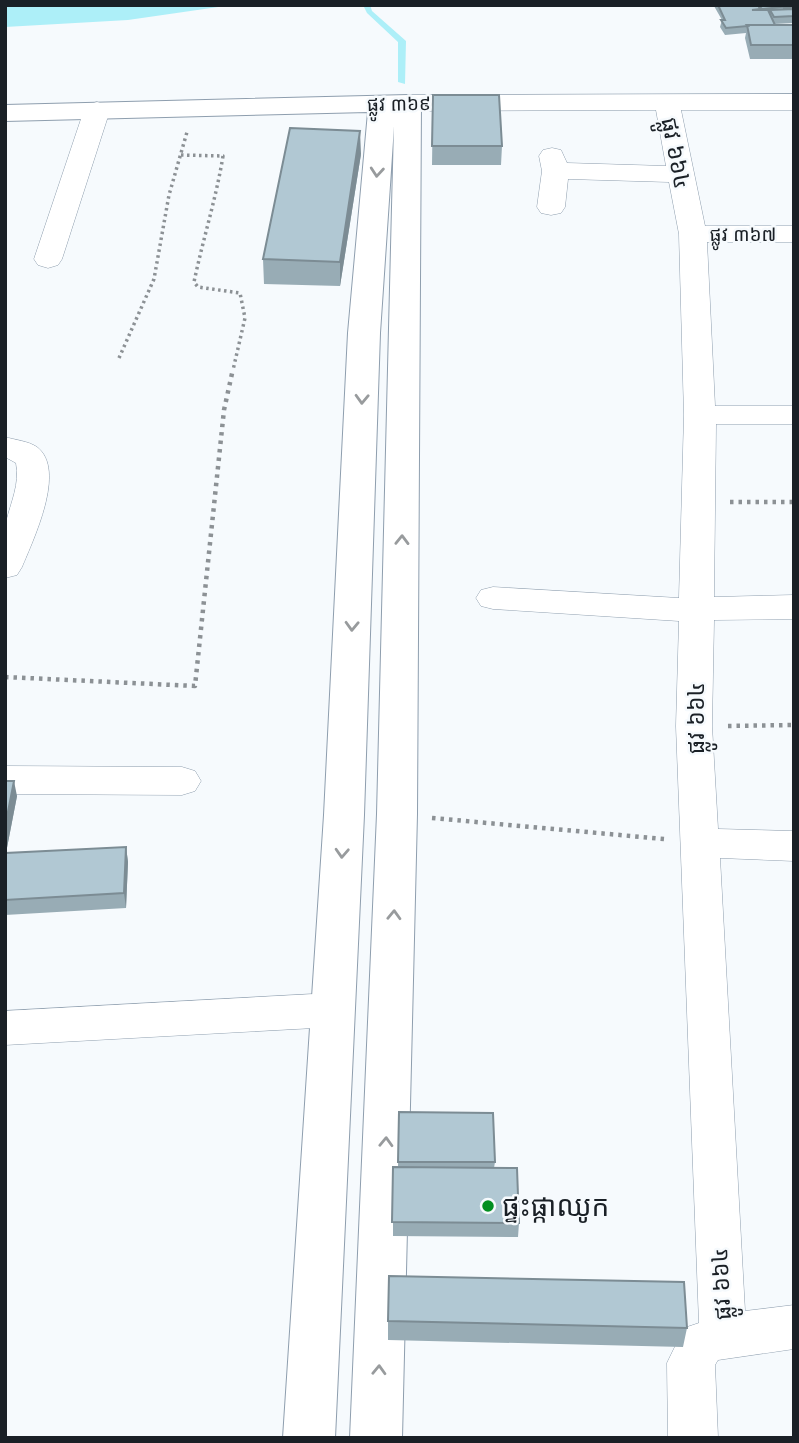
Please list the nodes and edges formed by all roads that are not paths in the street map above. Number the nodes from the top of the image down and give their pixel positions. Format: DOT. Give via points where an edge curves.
graph roads {
  1 [pos="667,102"];
  2 [pos="794,102"];
  3 [pos="395,103"];
  4 [pos="97,110"];
  5 [pos="5,113"];
  6 [pos="680,174"];
  7 [pos="551,207"];
  8 [pos="693,234"];
  9 [pos="794,234"];
  10 [pos="48,259"];
  11 [pos="700,415"];
  12 [pos="794,415"];
  13 [pos="5,447"];
  14 [pos="5,567"];
  15 [pos="494,598"];
  16 [pos="697,607"];
  17 [pos="794,607"];
  18 [pos="5,780"];
  19 [pos="181,780"];
  20 [pos="397,814"];
  21 [pos="344,815"];
  22 [pos="700,842"];
  23 [pos="794,846"];
  24 [pos="333,1010"];
  25 [pos="5,1028"];
  26 [pos="794,1327"];
  27 [pos="723,1336"];
  28 [pos="309,1438"];
  29 [pos="376,1438"];
  30 [pos="693,1438"];
  1 -- 2 [label="street, ផ្លូវ ៣៦៩"];
  1 -- 3 [label="street, ផ្លូវ ៣៦៩"];
  1 -- 6 [label="street, ផ្លូវ ៦៦៤"];
  3 -- 4 [label="main road, ផ្លូវ ៣៦៩"];
  20 -- 3 [label="main road, one-way"];
  3 -- 21 [label="main road, one-way" via="364,333"];
  4 -- 5 [label="main road, ផ្លូវ ៣៦៩"];
  4 -- 10 [label="street"];
  6 -- 7 [label="street" via="553,164"];
  6 -- 8 [label="street, ផ្លូវ ៦៦៤"];
  8 -- 9 [label="street, ផ្លូវ ៣៦៧"];
  8 -- 11 [label="street, ផ្លូវ ៦៦៤"];
  11 -- 12 [label="street"];
  11 -- 16 [label="street, ផ្លូវ ៦៦៤"];
  13 -- 14 [label="street" via="23,451 33,464 33,481"];
  15 -- 16 [label="street" via="661,610"];
  16 -- 17 [label="street"];
  16 -- 22 [label="street, ផ្លូវ ៦៦៤" via="694,726"];
  18 -- 19 [label="street"];
  20 -- 21 [label="main road"];
  29 -- 20 [label="main road, one-way"];
  21 -- 24 [label="main road, one-way"];
  22 -- 23 [label="street"];
  22 -- 27 [label="street, ផ្លូវ ៦៦៤"];
  24 -- 25 [label="street"];
  24 -- 28 [label="main road"];
  26 -- 27 [label="street"];
  27 -- 30 [label="street" via="701,1344 691,1363"];
}
